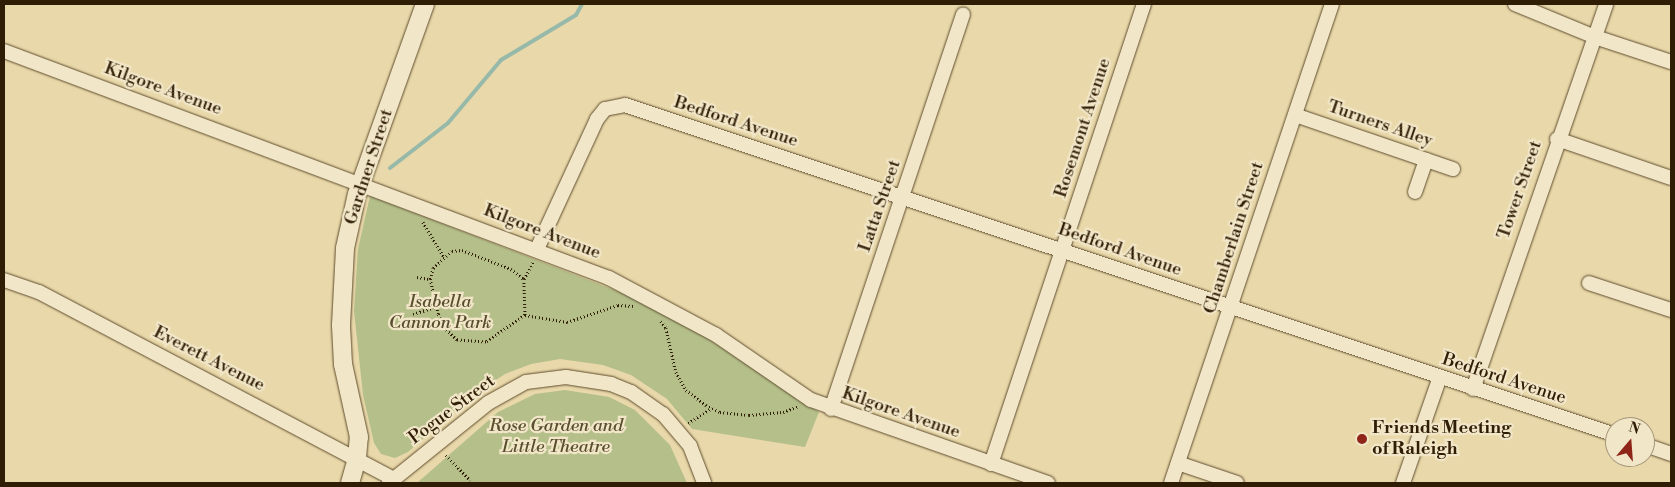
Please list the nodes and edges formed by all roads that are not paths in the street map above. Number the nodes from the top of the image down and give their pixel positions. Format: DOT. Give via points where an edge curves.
graph roads {
  1 [pos="425,4"];
  2 [pos="1144,4"];
  3 [pos="1332,4"];
  4 [pos="1515,4"];
  5 [pos="1606,4"];
  6 [pos="963,15"];
  7 [pos="1595,37"];
  8 [pos="4,51"];
  9 [pos="1671,62"];
  10 [pos="1295,115"];
  11 [pos="1557,139"];
  12 [pos="1426,160"];
  13 [pos="1453,169"];
  14 [pos="1671,178"];
  15 [pos="361,184"];
  16 [pos="1415,192"];
  17 [pos="903,197"];
  18 [pos="537,249"];
  19 [pos="1062,250"];
  20 [pos="4,280"];
  21 [pos="1589,283"];
  22 [pos="1231,307"];
  23 [pos="1671,310"];
  24 [pos="1440,377"];
  25 [pos="1473,389"];
  26 [pos="831,409"];
  27 [pos="1605,432"];
  28 [pos="1655,448"];
  29 [pos="1671,454"];
  30 [pos="357,458"];
  31 [pos="1178,463"];
  32 [pos="991,464"];
  33 [pos="392,481"];
  34 [pos="350,483"];
  35 [pos="704,483"];
  36 [pos="1048,483"];
  37 [pos="1171,483"];
  38 [pos="1237,483"];
  39 [pos="1403,483"];
  1 -- 15 [label="street, Gardner Street"];
  2 -- 19 [label="street, Rosemont Avenue"];
  3 -- 10 [label="street, Chamberlain Street"];
  4 -- 7 [label="street"];
  5 -- 7 [label="street, Tower Street"];
  6 -- 17 [label="street, Latta Street"];
  7 -- 9 [label="street"];
  7 -- 11 [label="street, Tower Street"];
  8 -- 15 [label="street, Kilgore Avenue"];
  10 -- 12 [label="street, Turners Alley"];
  10 -- 22 [label="street, Chamberlain Street"];
  11 -- 14 [label="street"];
  11 -- 25 [label="street, Tower Street"];
  12 -- 13 [label="street, Turners Alley"];
  12 -- 16 [label="street"];
  15 -- 18 [label="street, Kilgore Avenue"];
  15 -- 30 [label="street, Gardner Street" via="345,248 341,325 343,364 359,437"];
  17 -- 18 [label="street, Bedford Avenue" via="625,105 613,105 597,119"];
  17 -- 19 [label="street, Bedford Avenue"];
  17 -- 26 [label="street, Latta Street"];
  18 -- 26 [label="street, Kilgore Avenue" via="636,290 689,318 811,400"];
  19 -- 22 [label="street, Bedford Avenue"];
  19 -- 32 [label="street, Rosemont Avenue"];
  20 -- 30 [label="street, Everett Avenue" via="39,292"];
  21 -- 23 [label="street"];
  22 -- 24 [label="street, Bedford Avenue"];
  22 -- 31 [label="street, Chamberlain Street"];
  24 -- 25 [label="street, Bedford Avenue"];
  24 -- 39 [label="street"];
  25 -- 27 [label="street, Bedford Avenue"];
  26 -- 32 [label="street, Kilgore Avenue"];
  28 -- 29 [label="street"];
  30 -- 33 [label="street, Everett Avenue"];
  30 -- 34 [label="street, Gardner Street"];
  31 -- 37 [label="street, Chamberlain Street"];
  31 -- 38 [label="street"];
  32 -- 36 [label="street, Kilgore Avenue"];
  33 -- 35 [label="street, Pogue Street" via="468,418 510,390 526,382 566,377 610,384 631,392 662,414 690,446"];
}
